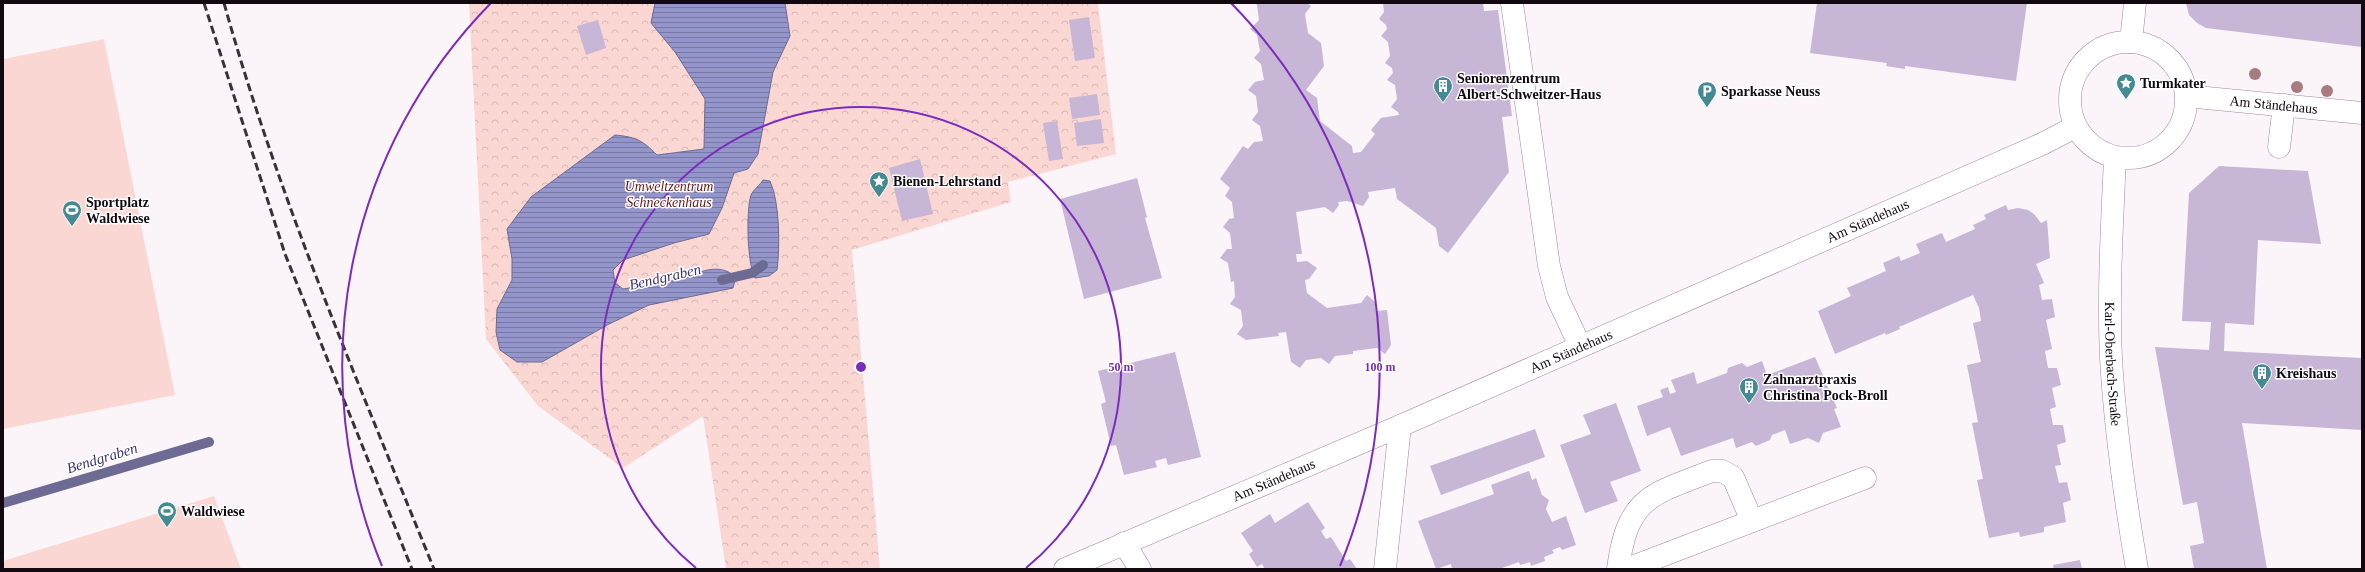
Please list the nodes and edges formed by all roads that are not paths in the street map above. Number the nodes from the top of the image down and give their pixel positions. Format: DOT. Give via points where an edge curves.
graph roads {
  1 [pos="1512,3"];
  2 [pos="2135,3"];
  3 [pos="2131,42"];
  4 [pos="2186,96"];
  5 [pos="2284,105"];
  6 [pos="2362,113"];
  7 [pos="2075,126"];
  8 [pos="2279,148"];
  9 [pos="2115,158"];
  10 [pos="1580,346"];
  11 [pos="1400,426"];
  12 [pos="1865,478"];
  13 [pos="1752,521"];
  14 [pos="1124,543"];
  15 [pos="1065,569"];
  16 [pos="1140,569"];
  17 [pos="1385,569"];
  18 [pos="1618,569"];
  19 [pos="1628,569"];
  20 [pos="2136,569"];
  1 -- 10 [label="street" via="1549,266 1557,297"];
  2 -- 3 [label="street"];
  3 -- 4 [label="street" via="2149,45 2165,55 2178,70"];
  3 -- 7 [label="street" via="2110,44 2093,53 2078,68 2070,87 2069,107"];
  4 -- 5 [label="street, Am Ständehaus"];
  4 -- 9 [label="street" via="2181,125 2169,142 2154,153 2134,159"];
  5 -- 6 [label="street, Am Ständehaus"];
  5 -- 8 [label="street"];
  7 -- 9 [label="street" via="2085,141 2098,152"];
  7 -- 10 [label="street, Am Ständehaus" via="2030,149"];
  9 -- 20 [label="street, Karl-Oberbach-Straße" via="2110,302 2111,358 2116,422"];
  10 -- 11 [label="street, Am Ständehaus"];
  11 -- 14 [label="street, Am Ständehaus"];
  11 -- 17 [label="street"];
  12 -- 13 [label="street"];
  13 -- 18 [label="street" via="1733,477 1722,471 1712,471 1656,492 1643,502 1627,528"];
  13 -- 19 [label="street"];
  14 -- 15 [label="street, Am Ständehaus"];
  14 -- 16 [label="street"];
}
